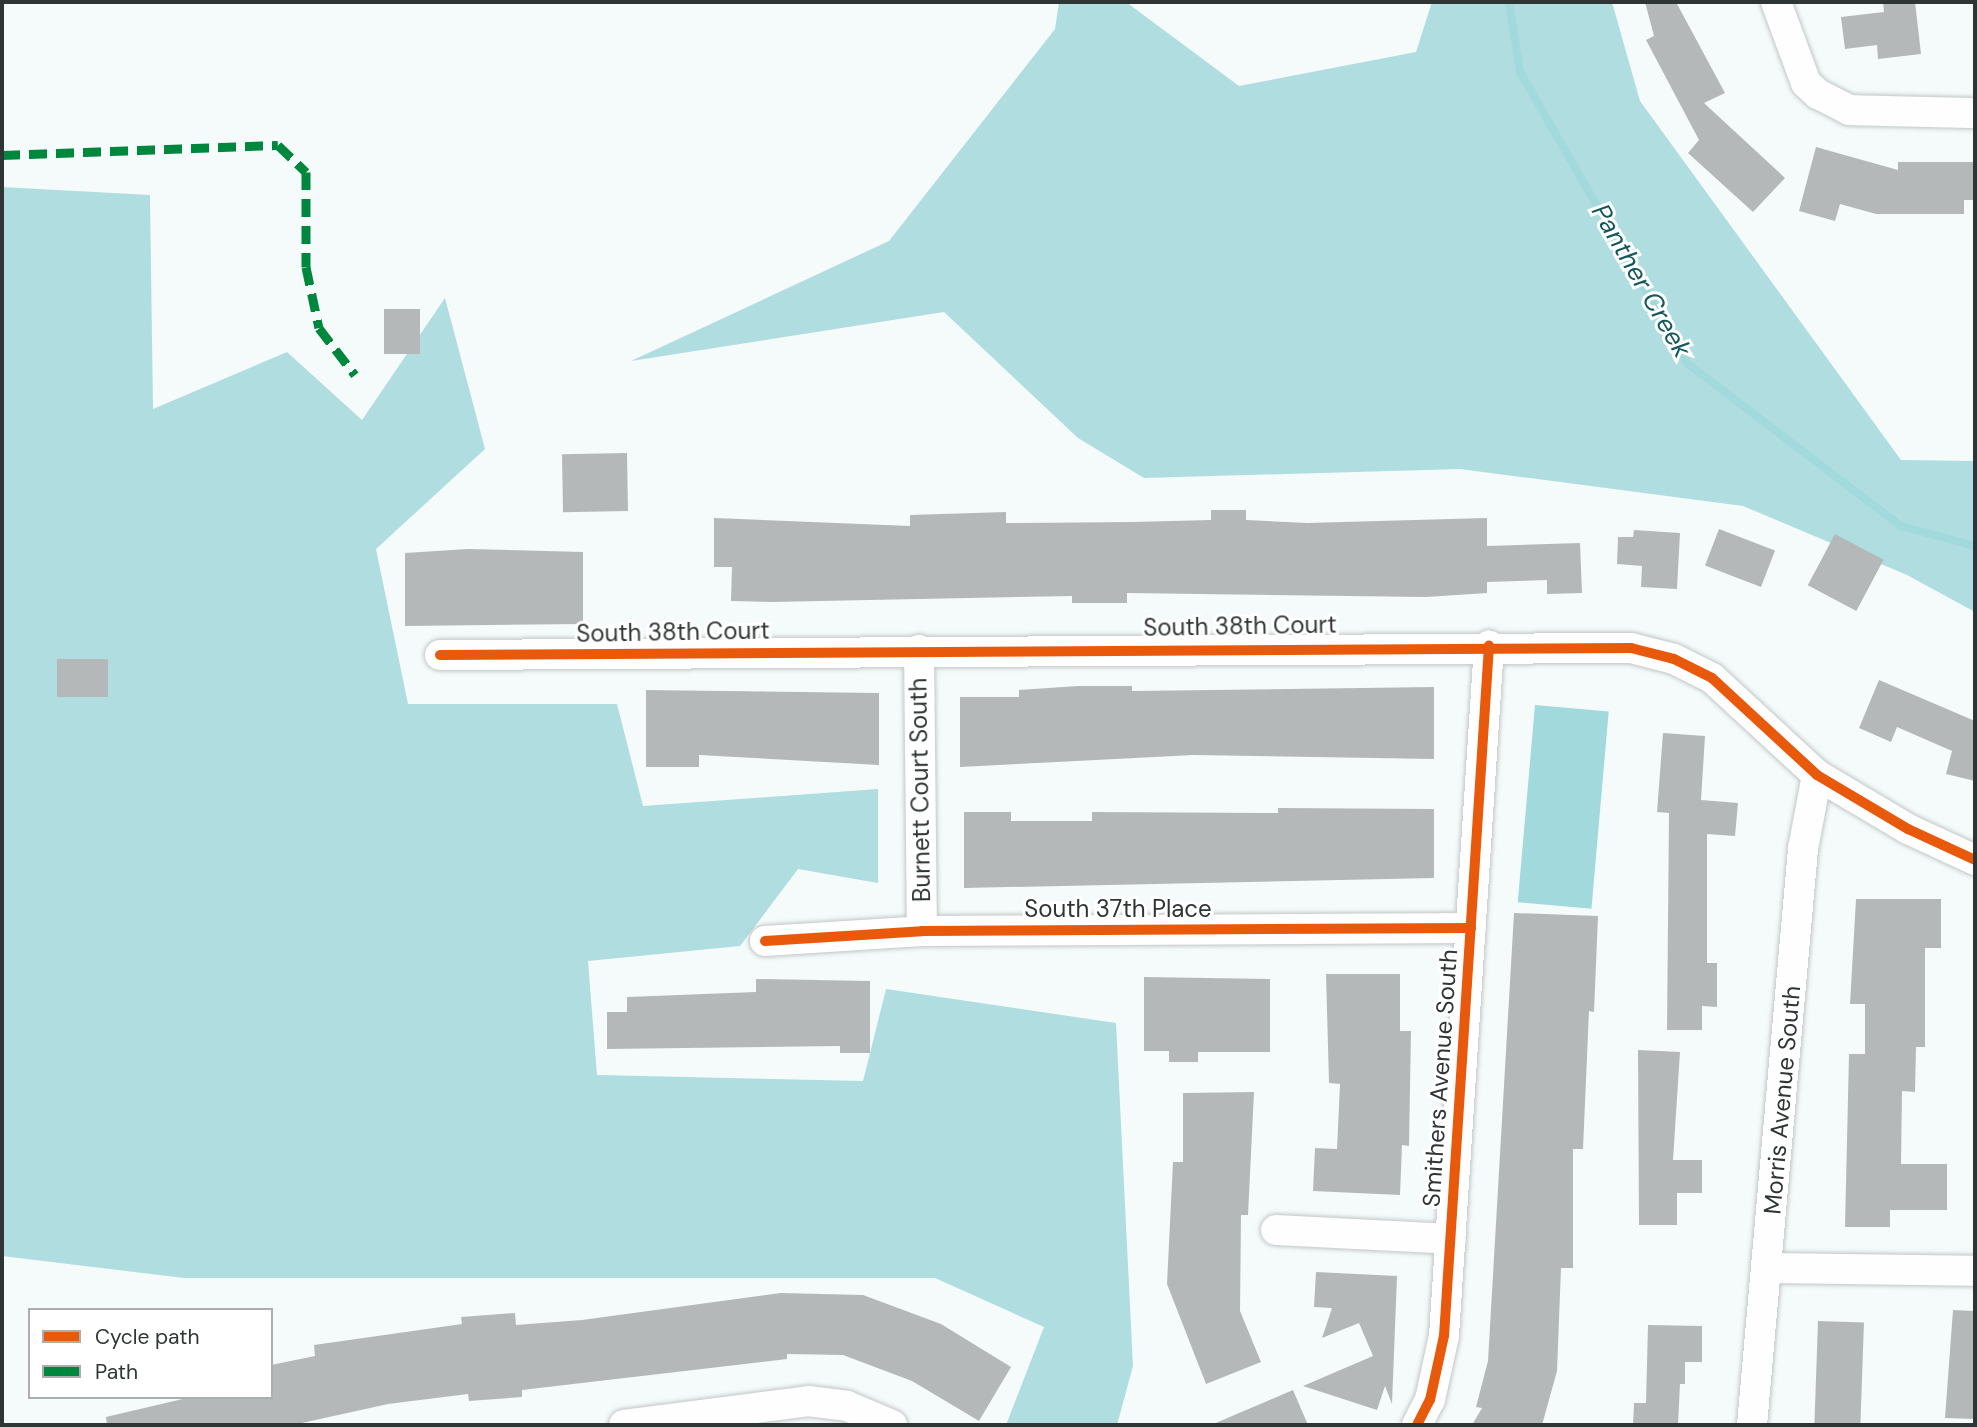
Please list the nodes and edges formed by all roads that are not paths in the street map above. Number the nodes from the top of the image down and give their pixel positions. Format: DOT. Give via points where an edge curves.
graph roads {
  1 [pos="1776,2"];
  2 [pos="1975,113"];
  3 [pos="1489,645"];
  4 [pos="919,650"];
  5 [pos="440,656"];
  6 [pos="1817,775"];
  7 [pos="1975,860"];
  8 [pos="1471,928"];
  9 [pos="922,931"];
  10 [pos="765,941"];
  11 [pos="1276,1230"];
  12 [pos="1451,1239"];
  13 [pos="1767,1268"];
  14 [pos="1975,1271"];
  15 [pos="625,1425"];
  16 [pos="892,1425"];
  17 [pos="1417,1425"];
  18 [pos="1752,1425"];
  1 -- 2 [label="street" via="1806,83 1818,94 1849,110"];
  3 -- 4 [label="street, South 38th Court"];
  3 -- 6 [label="street, South 38th Court" via="1584,643 1674,659 1712,678 1759,716"];
  3 -- 8 [label="street, Smithers Avenue South"];
  4 -- 5 [label="street, South 38th Court"];
  4 -- 9 [label="street, Burnett Court South"];
  6 -- 7 [label="street, South 38th Court" via="1908,829"];
  6 -- 13 [label="street, Morris Avenue South" via="1803,849"];
  8 -- 9 [label="street, South 37th Place"];
  8 -- 12 [label="street, Smithers Avenue South"];
  9 -- 10 [label="street, South 37th Place"];
  11 -- 12 [label="street"];
  12 -- 17 [label="street, Smithers Avenue South" via="1440,1368"];
  13 -- 14 [label="street"];
  13 -- 18 [label="street, Morris Avenue South"];
  15 -- 16 [label="street" via="807,1401 847,1406"];
}
